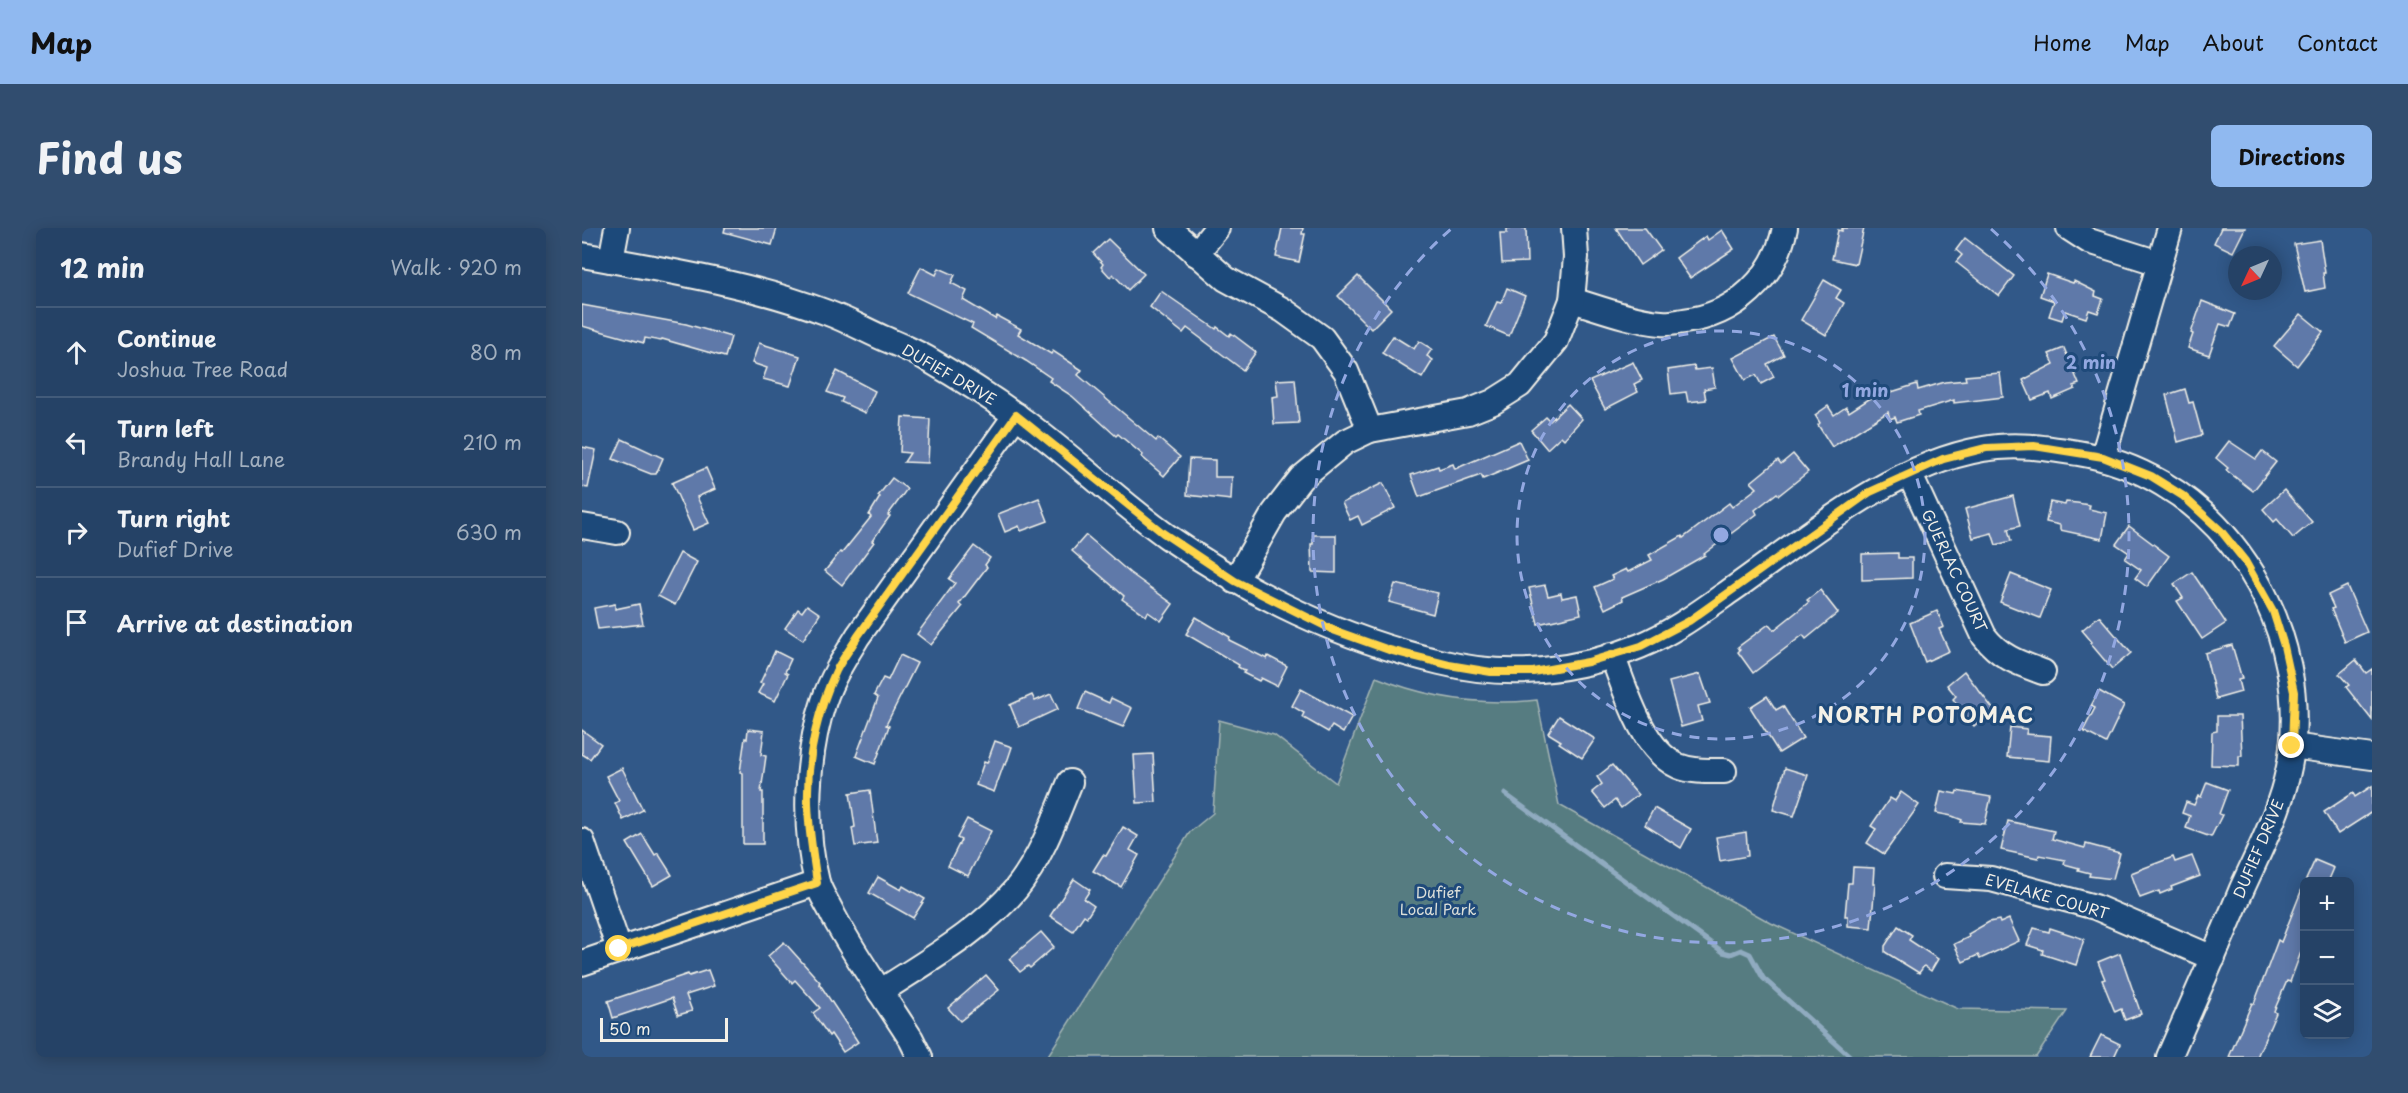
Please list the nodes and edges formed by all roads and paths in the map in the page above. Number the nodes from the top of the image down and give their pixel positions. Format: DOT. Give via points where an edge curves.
graph roads {
  1 [pos="616,228"];
  2 [pos="1168,228"];
  3 [pos="1217,228"];
  4 [pos="1574,228"];
  5 [pos="1785,228"];
  6 [pos="2069,228"];
  7 [pos="2170,228"];
  8 [pos="1196,254"];
  9 [pos="582,255"];
  10 [pos="611,260"];
  11 [pos="2159,263"];
  12 [pos="1572,300"];
  13 [pos="1016,415"];
  14 [pos="1370,430"];
  15 [pos="2103,457"];
  16 [pos="1910,475"];
  17 [pos="582,526"];
  18 [pos="617,532"];
  19 [pos="1235,581"];
  20 [pos="1612,655"];
  21 [pos="2043,672"];
  22 [pos="2292,746"];
  23 [pos="2372,757"];
  24 [pos="1724,771"];
  25 [pos="1070,782"];
  26 [pos="582,841"];
  27 [pos="1945,876"];
  28 [pos="817,883"];
  29 [pos="619,949"];
  30 [pos="2213,958"];
  31 [pos="582,963"];
  32 [pos="880,992"];
  33 [pos="920,1057"];
  34 [pos="2169,1057"];
  1 -- 10 [label="street"];
  2 -- 8 [label="street"];
  3 -- 8 [label="street"];
  4 -- 12 [label="street"];
  5 -- 12 [label="street" via="1768,271 1746,296 1719,313 1664,324 1631,319"];
  6 -- 11 [label="street" via="2089,241"];
  7 -- 11 [label="street"];
  8 -- 14 [label="street" via="1226,279 1283,310 1322,338 1346,371"];
  9 -- 10 [label="street, DUFIEF DRIVE"];
  10 -- 13 [label="street, DUFIEF DRIVE" via="743,286 829,313 923,356"];
  11 -- 15 [label="street"];
  12 -- 14 [label="street" via="1556,342 1520,385 1468,412"];
  13 -- 19 [label="street, DUFIEF DRIVE" via="1163,533"];
  13 -- 28 [label="street" via="837,670 824,701 810,764 809,828"];
  14 -- 19 [label="street" via="1345,442 1300,478 1274,513"];
  15 -- 16 [label="street, DUFIEF DRIVE" via="2034,446 1986,448 1943,459"];
  15 -- 22 [label="street, DUFIEF DRIVE" via="2151,476 2183,496 2221,531 2245,561 2273,611 2284,646 2294,692"];
  16 -- 20 [label="street, DUFIEF DRIVE" via="1870,492 1689,621 1641,646"];
  16 -- 21 [label="street, GUERLAC COURT" via="1984,636 2012,662"];
  17 -- 18 [label="street"];
  19 -- 20 [label="street, DUFIEF DRIVE" via="1333,630 1449,665 1491,672 1533,672"];
  20 -- 24 [label="street" via="1638,721 1658,751 1677,765"];
  22 -- 23 [label="street"];
  22 -- 30 [label="street, DUFIEF DRIVE" via="2281,800"];
  25 -- 32 [label="street" via="1047,840 1017,888 995,912 960,939"];
  26 -- 29 [label="street"];
  27 -- 30 [label="street, EVELAKE COURT" via="1991,879 2095,907"];
  28 -- 29 [label="street"];
  28 -- 32 [label="street"];
  29 -- 31 [label="street"];
  30 -- 34 [label="street, DUFIEF DRIVE"];
  32 -- 33 [label="street"];
}
